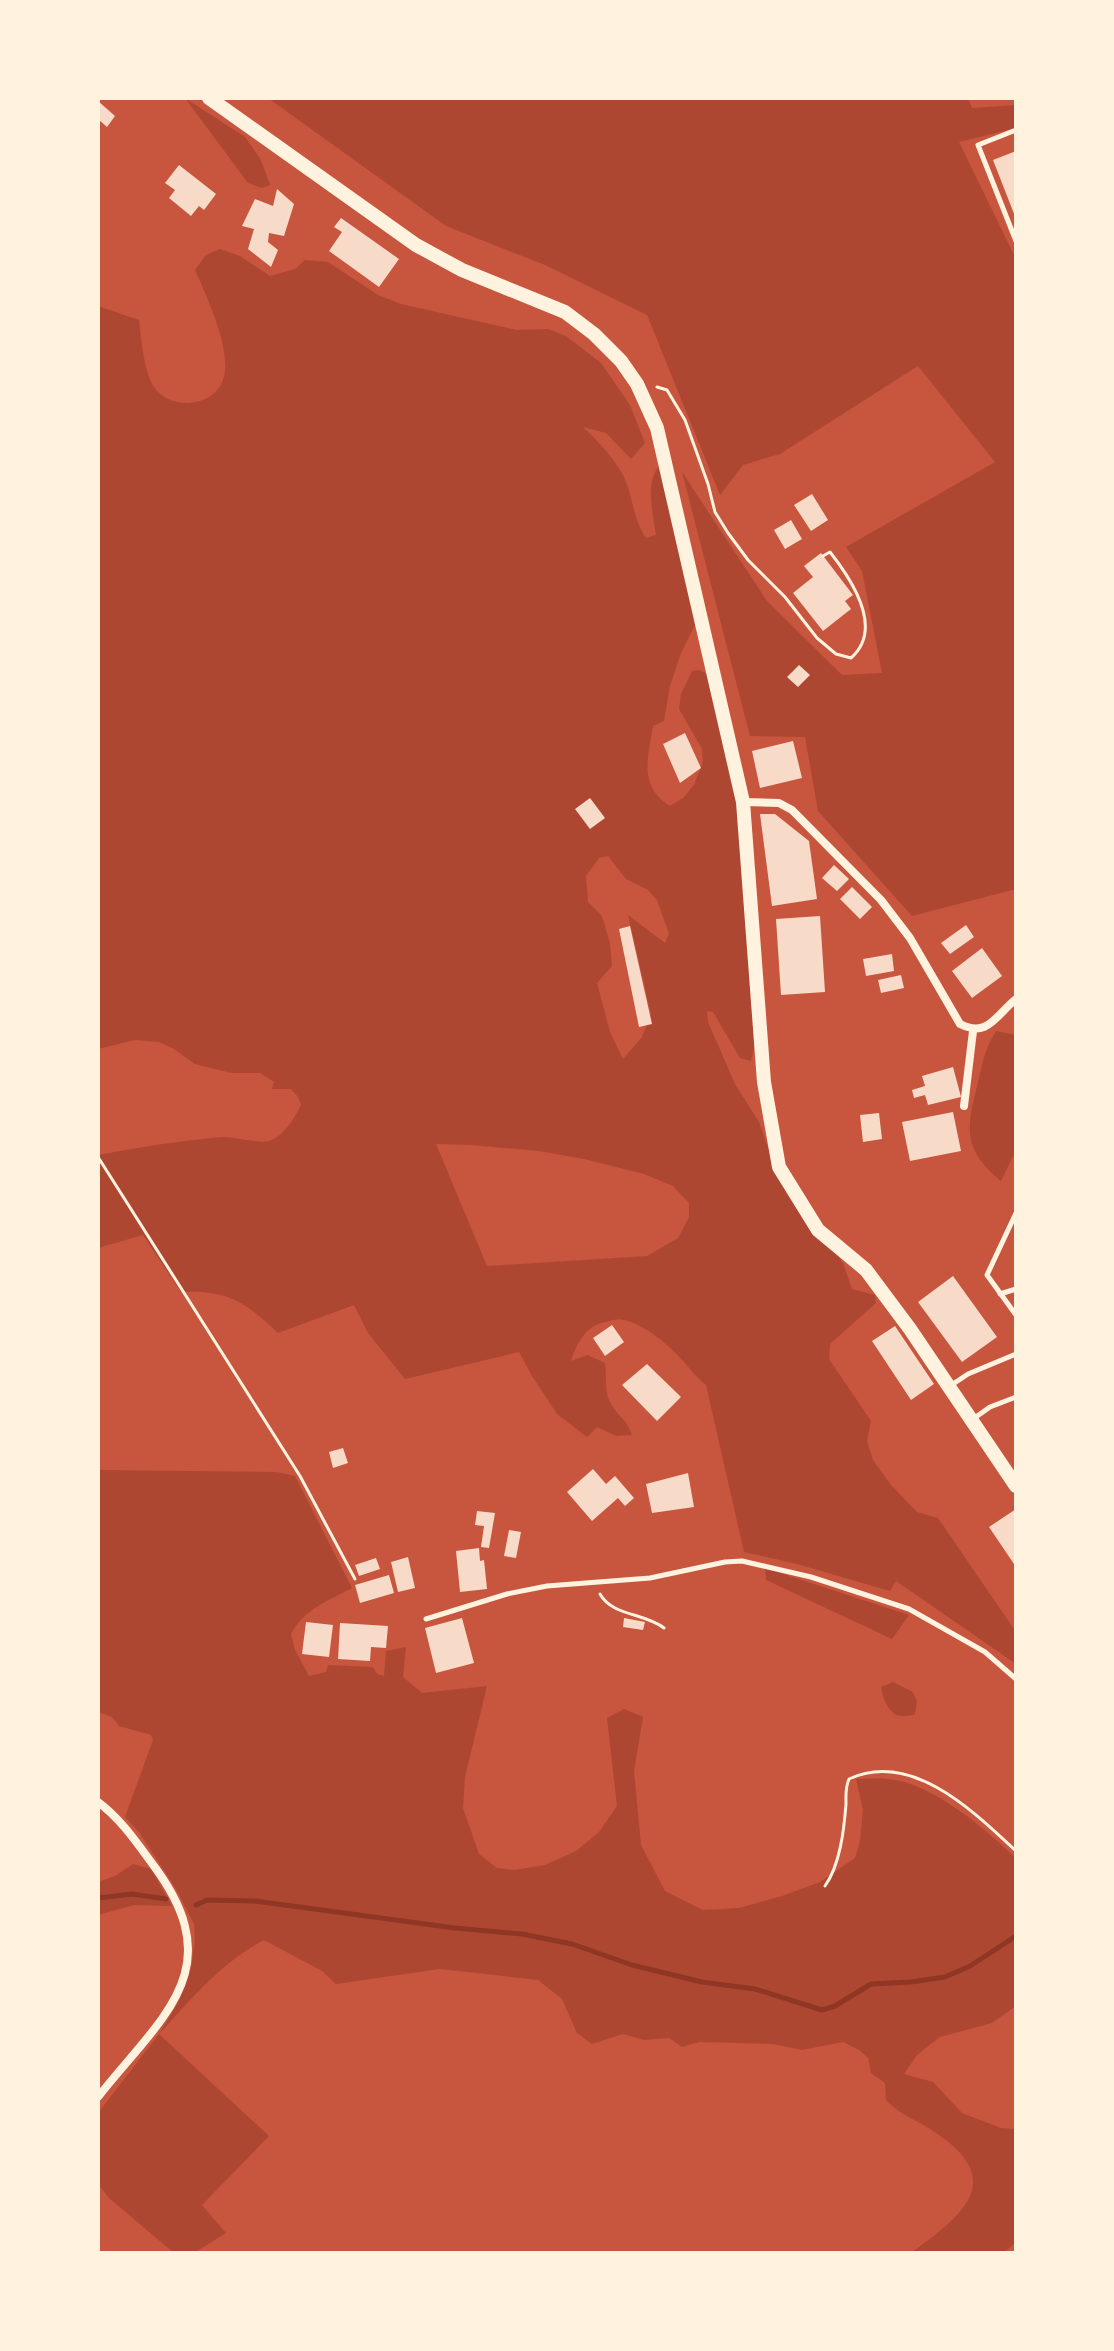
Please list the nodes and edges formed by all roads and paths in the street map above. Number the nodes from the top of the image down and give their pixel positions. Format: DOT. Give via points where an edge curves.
graph roads {
  1 [pos="209,98"];
  2 [pos="1016,130"];
  3 [pos="1016,241"];
  4 [pos="637,384"];
  5 [pos="823,556"];
  6 [pos="743,802"];
  7 [pos="1016,999"];
  8 [pos="973,1031"];
  9 [pos="964,1106"];
  10 [pos="98,1157"];
  11 [pos="1016,1213"];
  12 [pos="1016,1289"];
  13 [pos="1000,1294"];
  14 [pos="1016,1315"];
  15 [pos="1016,1354"];
  16 [pos="949,1387"];
  17 [pos="1016,1397"];
  18 [pos="972,1420"];
  19 [pos="1016,1486"];
  20 [pos="355,1579"];
  21 [pos="596,1583"];
  22 [pos="426,1619"];
  23 [pos="664,1628"];
  24 [pos="1016,1679"];
  25 [pos="98,1802"];
  26 [pos="1016,1851"];
  27 [pos="825,1886"];
  28 [pos="98,2097"];
  1 -- 4 [label="main road" via="416,245 565,312 621,361"];
  2 -- 3 [label="lane" via="978,145"];
  4 -- 5 [label="path" via="667,390 685,420 715,512 748,560 817,638 836,654 851,658 862,649 867,627 846,573 830,552"];
  4 -- 6 [label="main road" via="657,428"];
  6 -- 8 [label="street" via="779,803 792,810 881,900 910,938 960,1024"];
  6 -- 16 [label="main road" via="764,1082 779,1167 818,1230 866,1270"];
  7 -- 8 [label="street" via="987,1028"];
  8 -- 9 [label="street"];
  10 -- 20 [label="path" via="300,1476"];
  11 -- 13 [label="lane" via="987,1275"];
  12 -- 13 [label="lane"];
  13 -- 14 [label="lane"];
  15 -- 16 [label="lane"];
  16 -- 18 [label="main road"];
  17 -- 18 [label="lane"];
  18 -- 19 [label="main road"];
  21 -- 22 [label="lane" via="507,1594"];
  21 -- 23 [label="path" via="609,1605"];
  21 -- 24 [label="lane" via="725,1562 764,1564 909,1609 985,1652"];
  25 -- 28 [label="street" via="167,1883 183,1921 189,1958 173,2002"];
  26 -- 27 [label="path" via="949,1794 919,1779 882,1771 862,1773 849,1779 845,1788 838,1854"];
}
